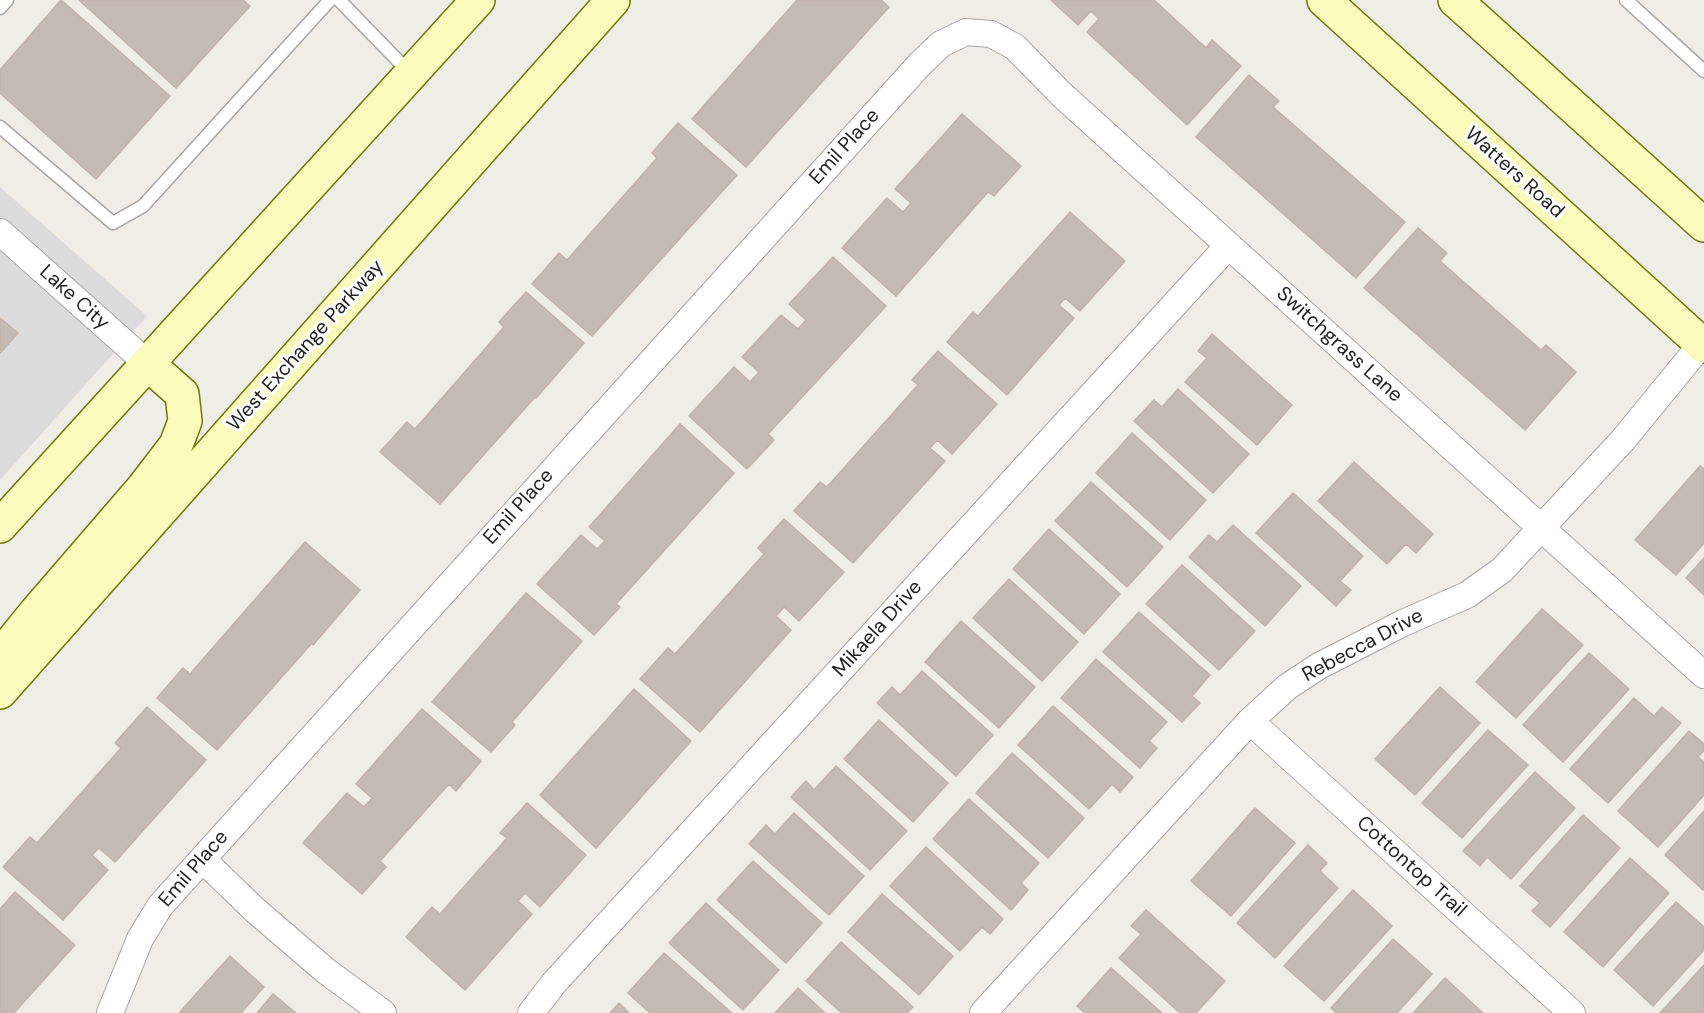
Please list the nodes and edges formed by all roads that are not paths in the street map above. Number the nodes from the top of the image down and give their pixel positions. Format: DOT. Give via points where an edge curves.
graph roads {
  1 [pos="7,0"];
  2 [pos="330,0"];
  3 [pos="339,0"];
  4 [pos="478,0"];
  5 [pos="613,0"];
  6 [pos="1324,0"];
  7 [pos="1455,0"];
  8 [pos="1626,0"];
  9 [pos="0,8"];
  10 [pos="966,32"];
  11 [pos="1704,71"];
  12 [pos="411,74"];
  13 [pos="2,132"];
  14 [pos="1704,225"];
  15 [pos="0,232"];
  16 [pos="1228,246"];
  17 [pos="1704,344"];
  18 [pos="148,364"];
  19 [pos="8,517"];
  20 [pos="1542,527"];
  21 [pos="0,549"];
  22 [pos="0,664"];
  23 [pos="1704,675"];
  24 [pos="0,692"];
  25 [pos="1250,721"];
  26 [pos="203,860"];
  27 [pos="110,1013"];
  28 [pos="383,1013"];
  29 [pos="531,1013"];
  30 [pos="983,1013"];
  31 [pos="1572,1013"];
  1 -- 9 [label="lane"];
  2 -- 13 [label="lane" via="143,206 113,223"];
  3 -- 12 [label="lane"];
  4 -- 12 [label="main road"];
  5 -- 24 [label="main road, West Exchange Parkway"];
  6 -- 17 [label="main road, Watters Road"];
  7 -- 14 [label="main road"];
  8 -- 11 [label="lane"];
  10 -- 16 [label="street, Switchgrass Lane" via="991,34 1015,47"];
  10 -- 26 [label="street, Emil Place" via="941,44 920,64"];
  12 -- 18 [label="main road"];
  15 -- 18 [label="street, Lake City"];
  16 -- 20 [label="street, Switchgrass Lane"];
  16 -- 29 [label="street, Mikaela Drive" via="554,983"];
  17 -- 20 [label="street, Rebecca Drive"];
  18 -- 19 [label="main road"];
  18 -- 22 [label="main road" via="182,394 185,421 176,444 6,649"];
  19 -- 21 [label="main road"];
  20 -- 23 [label="street, Switchgrass Lane"];
  20 -- 25 [label="street, Rebecca Drive" via="1502,570 1467,595 1319,666 1287,687"];
  25 -- 30 [label="street, Rebecca Drive"];
  25 -- 31 [label="street, Cottontop Trail"];
  26 -- 27 [label="street, Emil Place" via="160,906 140,939"];
  26 -- 28 [label="street" via="326,971"];
}
